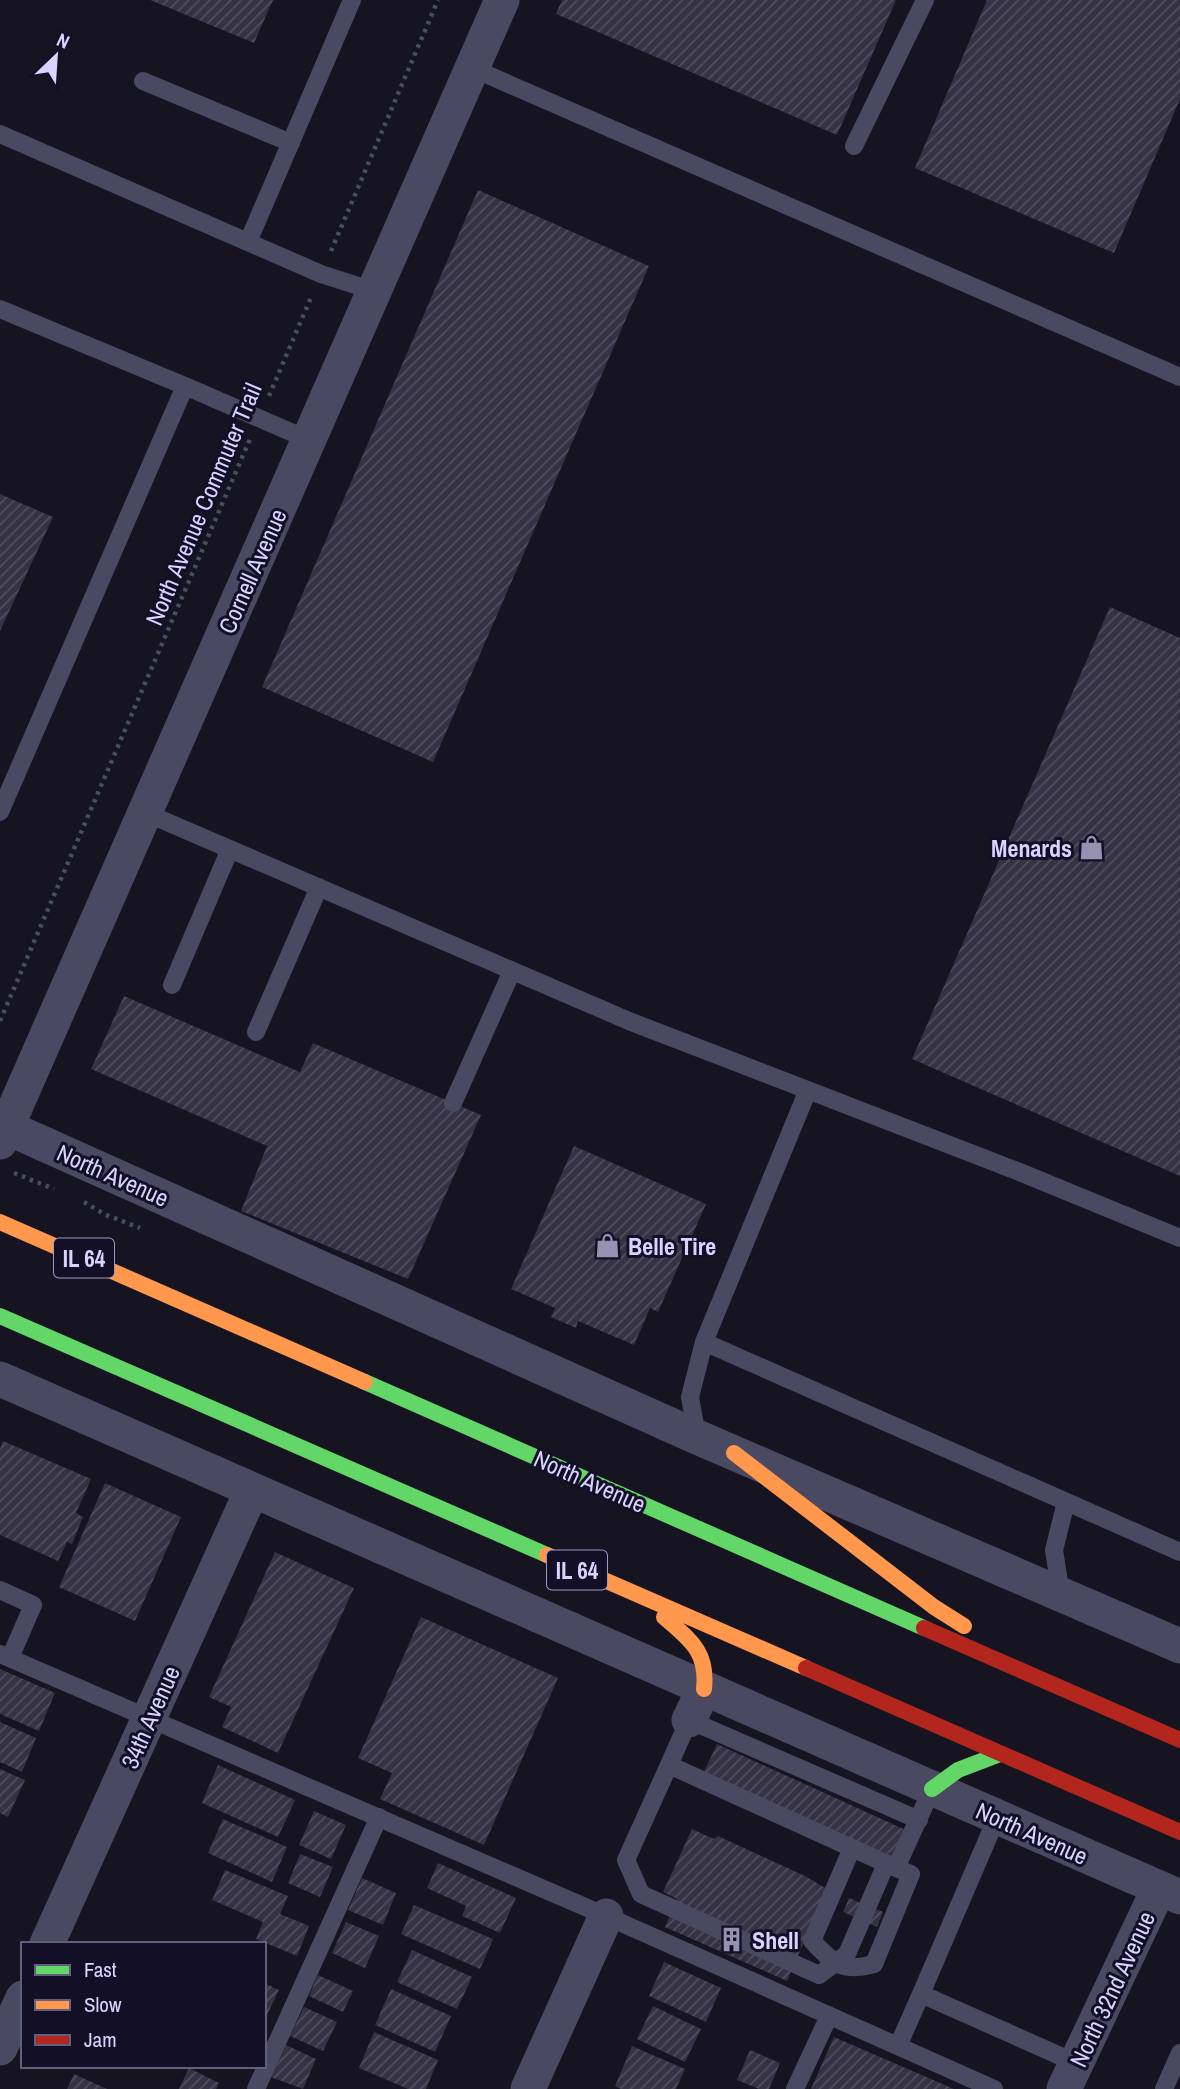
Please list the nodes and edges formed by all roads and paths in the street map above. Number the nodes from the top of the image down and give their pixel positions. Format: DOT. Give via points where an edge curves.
graph roads {
  1 [pos="352,0"];
  2 [pos="438,0"];
  3 [pos="502,0"];
  4 [pos="925,0"];
  5 [pos="472,68"];
  6 [pos="143,81"];
  7 [pos="0,134"];
  8 [pos="290,144"];
  9 [pos="854,146"];
  10 [pos="248,242"];
  11 [pos="321,274"];
  12 [pos="374,292"];
  13 [pos="0,309"];
  14 [pos="1180,377"];
  15 [pos="185,386"];
  16 [pos="259,418"];
  17 [pos="309,440"];
  18 [pos="0,812"];
  19 [pos="146,813"];
  20 [pos="230,849"];
  21 [pos="319,887"];
  22 [pos="512,971"];
  23 [pos="172,985"];
  24 [pos="0,1021"];
  25 [pos="256,1032"];
  26 [pos="808,1090"];
  27 [pos="453,1102"];
  28 [pos="6,1147"];
  29 [pos="53,1189"];
  30 [pos="0,1222"];
  31 [pos="1180,1238"];
  32 [pos="0,1316"];
  33 [pos="704,1342"];
  34 [pos="0,1379"];
  35 [pos="698,1437"];
  36 [pos="734,1453"];
  37 [pos="252,1490"];
  38 [pos="1066,1502"];
  39 [pos="1180,1552"];
  40 [pos="0,1590"];
  41 [pos="1061,1595"];
  42 [pos="647,1601"];
  43 [pos="1180,1646"];
  44 [pos="5,1656"];
  45 [pos="1051,1683"];
  46 [pos="704,1689"];
  47 [pos="149,1718"];
  48 [pos="689,1720"];
  49 [pos="1180,1740"];
  50 [pos="1000,1754"];
  51 [pos="669,1765"];
  52 [pos="925,1804"];
  53 [pos="379,1817"];
  54 [pos="997,1817"];
  55 [pos="1180,1832"];
  56 [pos="852,1848"];
  57 [pos="891,1866"];
  58 [pos="1170,1893"];
  59 [pos="606,1916"];
  60 [pos="48,1942"];
  61 [pos="834,1964"];
  62 [pos="921,1994"];
  63 [pos="21,2002"];
  64 [pos="829,2016"];
  65 [pos="898,2046"];
  66 [pos="0,2048"];
  67 [pos="1180,2053"];
  68 [pos="266,2067"];
  69 [pos="265,2068"];
  70 [pos="1070,2076"];
  71 [pos="256,2089"];
  72 [pos="528,2089"];
  73 [pos="795,2089"];
  74 [pos="994,2089"];
  75 [pos="1164,2089"];
  1 -- 8 [label="lane"];
  2 -- 11 [label="path, North Avenue Commuter Trail"];
  3 -- 5 [label="street, Cornell Avenue"];
  4 -- 9 [label="lane"];
  5 -- 12 [label="street, Cornell Avenue"];
  5 -- 14 [label="lane"];
  6 -- 8 [label="lane"];
  7 -- 10 [label="lane"];
  8 -- 10 [label="lane"];
  10 -- 11 [label="lane"];
  11 -- 12 [label="lane"];
  11 -- 16 [label="path, North Avenue Commuter Trail"];
  12 -- 17 [label="street, Cornell Avenue"];
  13 -- 15 [label="lane"];
  15 -- 16 [label="lane"];
  15 -- 18 [label="lane"];
  16 -- 17 [label="lane"];
  16 -- 24 [label="path, North Avenue Commuter Trail"];
  17 -- 19 [label="street, Cornell Avenue"];
  19 -- 20 [label="lane"];
  19 -- 28 [label="street, Cornell Avenue"];
  20 -- 21 [label="lane"];
  20 -- 23 [label="lane"];
  21 -- 22 [label="lane"];
  21 -- 25 [label="lane"];
  22 -- 26 [label="lane"];
  22 -- 27 [label="lane"];
  26 -- 31 [label="lane"];
  26 -- 33 [label="lane"];
  28 -- 29 [label="path"];
  28 -- 35 [label="street, North Avenue"];
  30 -- 45 [label="main road, North Avenue / IL 64"];
  32 -- 42 [label="main road, IL 64"];
  33 -- 35 [label="lane" via="690,1397"];
  33 -- 38 [label="lane"];
  34 -- 37 [label="street, North Avenue"];
  35 -- 36 [label="street, North Avenue"];
  36 -- 41 [label="street, North Avenue"];
  36 -- 45 [label="main road" via="934,1607"];
  37 -- 46 [label="street, North Avenue"];
  37 -- 47 [label="street, 34th Avenue"];
  38 -- 39 [label="lane"];
  38 -- 41 [label="lane" via="1054,1550"];
  40 -- 44 [label="lane" via="33,1605"];
  41 -- 43 [label="street, North Avenue"];
  42 -- 46 [label="main road" via="701,1651 708,1670"];
  42 -- 50 [label="main road, IL 64"];
  44 -- 47 [label="lane"];
  45 -- 49 [label="main road, North Avenue / IL 64"];
  46 -- 48 [label="street"];
  46 -- 52 [label="street, North Avenue"];
  47 -- 53 [label="lane"];
  47 -- 60 [label="street, 34th Avenue"];
  48 -- 51 [label="lane"];
  48 -- 52 [label="lane"];
  50 -- 52 [label="main road" via="958,1770"];
  50 -- 55 [label="main road, IL 64"];
  51 -- 56 [label="lane"];
  51 -- 61 [label="lane" via="626,1860 641,1894 819,1975"];
  52 -- 54 [label="street, North Avenue"];
  52 -- 57 [label="lane"];
  53 -- 59 [label="lane"];
  53 -- 68 [label="lane"];
  54 -- 58 [label="street, North Avenue"];
  54 -- 62 [label="lane"];
  56 -- 57 [label="lane"];
  56 -- 61 [label="lane" via="811,1941"];
  57 -- 61 [label="lane" via="847,1954"];
  57 -- 61 [label="lane" via="911,1874 874,1964 856,1969"];
  58 -- 70 [label="street, North 32nd Avenue"];
  59 -- 64 [label="lane"];
  59 -- 72 [label="street"];
  62 -- 65 [label="lane"];
  62 -- 70 [label="lane"];
  63 -- 66 [label="street"];
  64 -- 65 [label="lane"];
  64 -- 73 [label="lane"];
  65 -- 74 [label="lane"];
  67 -- 75 [label="lane"];
  69 -- 71 [label="lane"];
}
